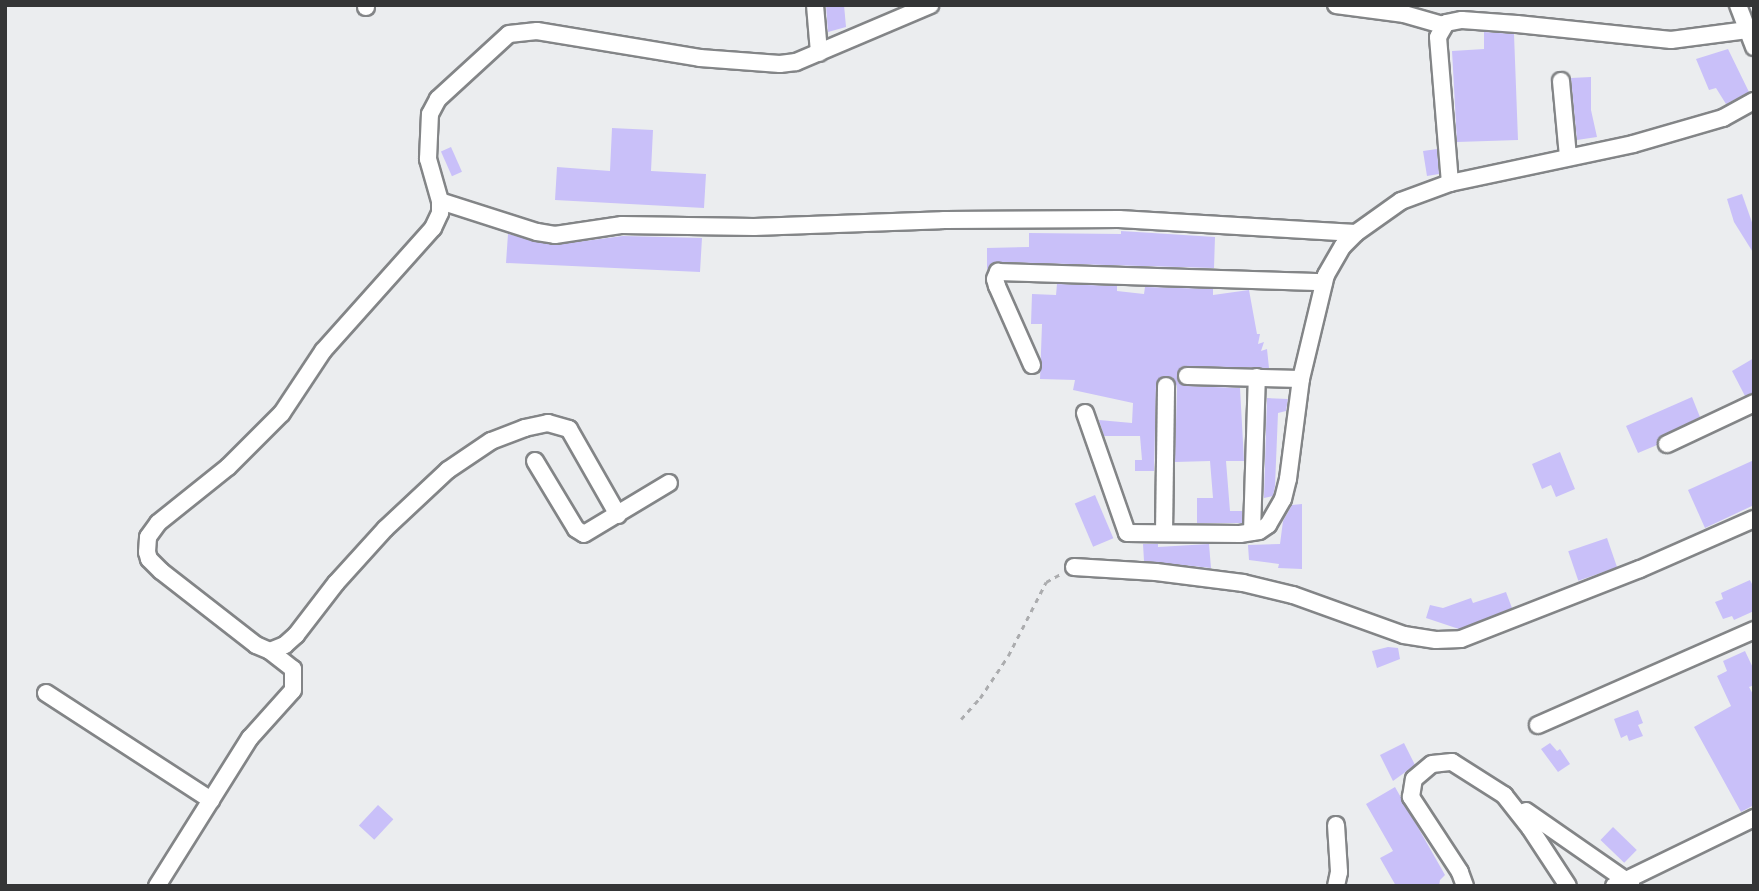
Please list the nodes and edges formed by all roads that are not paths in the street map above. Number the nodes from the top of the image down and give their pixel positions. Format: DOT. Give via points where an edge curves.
graph roads {
  1 [pos="815,5"];
  2 [pos="930,5"];
  3 [pos="1336,5"];
  4 [pos="1738,5"];
  5 [pos="899,12"];
  6 [pos="1442,25"];
  7 [pos="1747,30"];
  8 [pos="1754,47"];
  9 [pos="819,53"];
  10 [pos="1561,81"];
  11 [pos="1754,101"];
  12 [pos="1568,157"];
  13 [pos="1450,183"];
  14 [pos="440,201"];
  15 [pos="1356,233"];
  16 [pos="1324,282"];
  17 [pos="1032,365"];
  18 [pos="1187,376"];
  19 [pos="1257,377"];
  20 [pos="1301,379"];
  21 [pos="1166,386"];
  22 [pos="1754,403"];
  23 [pos="1085,413"];
  24 [pos="1667,444"];
  25 [pos="535,461"];
  26 [pos="669,483"];
  27 [pos="618,515"];
  28 [pos="1754,519"];
  29 [pos="1251,532"];
  30 [pos="1164,533"];
  31 [pos="1074,567"];
  32 [pos="1754,630"];
  33 [pos="270,651"];
  34 [pos="46,693"];
  35 [pos="1538,724"];
  36 [pos="211,800"];
  37 [pos="1526,811"];
  38 [pos="1754,818"];
  39 [pos="1336,825"];
  40 [pos="1623,883"];
  41 [pos="157,886"];
  42 [pos="1336,886"];
  43 [pos="1465,886"];
  44 [pos="1568,886"];
  1 -- 9 [label="street"];
  2 -- 5 [label="street"];
  3 -- 6 [label="street" via="1404,14"];
  4 -- 7 [label="street"];
  5 -- 9 [label="street"];
  6 -- 7 [label="street" via="1456,20 1671,40"];
  6 -- 13 [label="street" via="1438,37"];
  7 -- 8 [label="street"];
  9 -- 14 [label="street" via="780,64 700,58 537,31 509,34 438,99 430,114 428,159"];
  10 -- 12 [label="street"];
  11 -- 12 [label="street" via="1723,118"];
  12 -- 13 [label="street"];
  13 -- 15 [label="street" via="1401,201"];
  14 -- 15 [label="street" via="555,235 622,225 754,227 1106,219"];
  14 -- 33 [label="street" via="433,228 323,351 282,413 148,537 149,559 156,566 256,645"];
  15 -- 16 [label="street" via="1343,246"];
  16 -- 17 [label="street" via="998,272 997,286"];
  16 -- 20 [label="street"];
  18 -- 19 [label="street"];
  19 -- 20 [label="street"];
  19 -- 29 [label="street"];
  20 -- 29 [label="street" via="1283,499 1268,525"];
  21 -- 30 [label="street"];
  22 -- 24 [label="street"];
  23 -- 30 [label="street" via="1128,533"];
  25 -- 27 [label="street" via="580,533 589,533"];
  26 -- 27 [label="street"];
  27 -- 33 [label="street" via="569,429 548,423 511,433 469,454 440,478 335,583 296,635"];
  28 -- 31 [label="street" via="1461,639 1404,635 1293,595 1243,583"];
  29 -- 30 [label="street"];
  32 -- 35 [label="street"];
  33 -- 36 [label="street" via="293,669 293,690 250,738"];
  34 -- 36 [label="street"];
  36 -- 41 [label="street"];
  37 -- 40 [label="street"];
  38 -- 40 [label="street"];
  39 -- 42 [label="street"];
  43 -- 44 [label="street" via="1411,797 1413,779 1432,764 1452,762 1504,795"];
}
